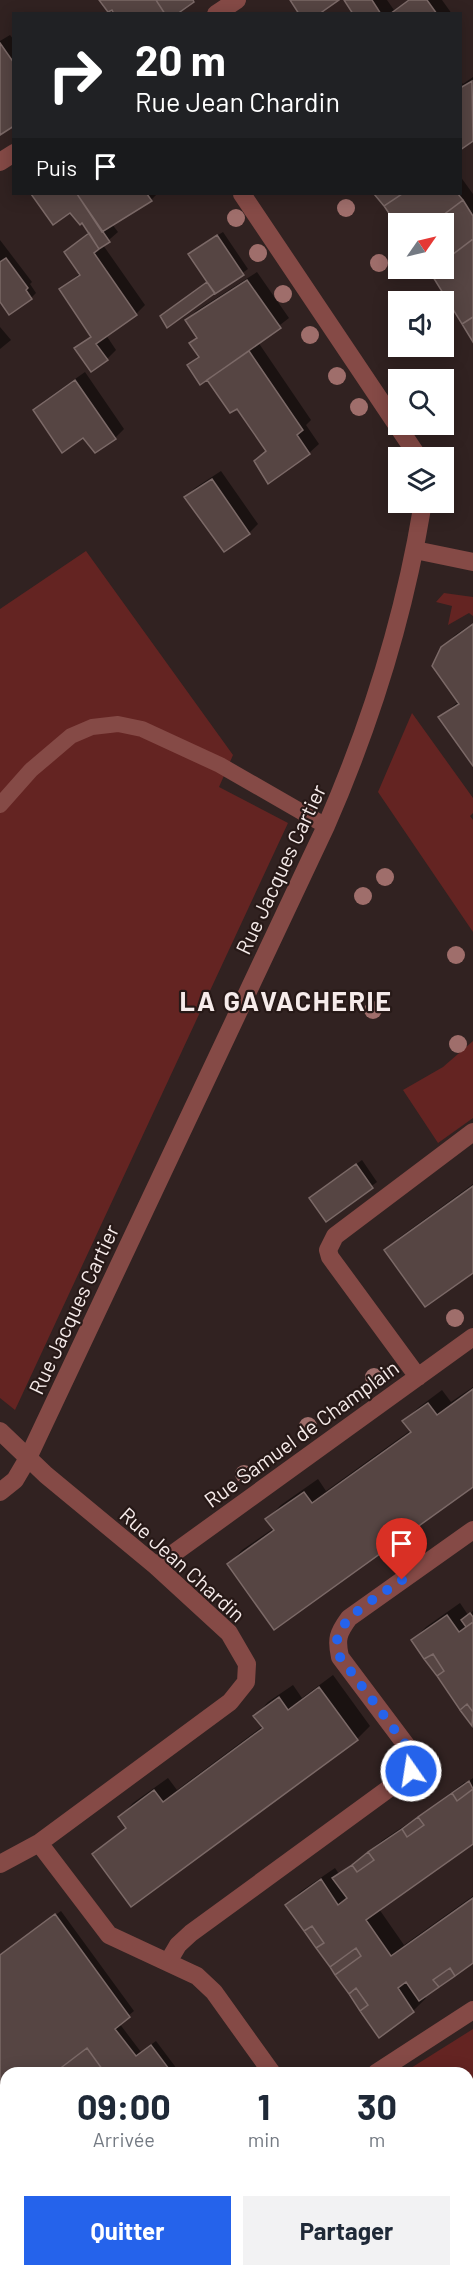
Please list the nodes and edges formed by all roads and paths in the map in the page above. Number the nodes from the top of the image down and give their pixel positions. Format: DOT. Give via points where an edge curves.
graph roads {
  1 [pos="237,0"];
  2 [pos="219,12"];
  3 [pos="243,195"];
  4 [pos="412,447"];
  5 [pos="421,513"];
  6 [pos="416,550"];
  7 [pos="473,562"];
  8 [pos="0,805"];
  9 [pos="326,826"];
  10 [pos="473,1132"];
  11 [pos="473,1337"];
  12 [pos="418,1377"];
  13 [pos="0,1431"];
  14 [pos="28,1458"];
  15 [pos="0,1492"];
  16 [pos="473,1530"];
  17 [pos="156,1566"];
  18 [pos="39,1843"];
  19 [pos="0,1864"];
  20 [pos="168,1962"];
  21 [pos="473,2010"];
  22 [pos="268,2067"];
  23 [pos="385,2067"];
  1 -- 2 [label="street"];
  3 -- 4 [label="street"];
  5 -- 6 [label="street, Rue Jacques Cartier"];
  6 -- 7 [label="street"];
  6 -- 9 [label="street, Rue Jacques Cartier" via="377,693 354,763"];
  8 -- 9 [label="lane" via="71,736 92,727 118,724 142,729 220,765"];
  9 -- 14 [label="street, Rue Jacques Cartier"];
  10 -- 12 [label="street" via="335,1236 328,1250"];
  11 -- 12 [label="street, Rue Samuel de Champlain"];
  12 -- 17 [label="street, Rue Samuel de Champlain"];
  13 -- 14 [label="street, Rue Jean Chardin"];
  14 -- 15 [label="street, Rue Jacques Cartier" via="15,1480"];
  14 -- 17 [label="street, Rue Jean Chardin"];
  16 -- 20 [label="street" via="349,1618 340,1630 340,1657 409,1749 411,1771 191,1933"];
  17 -- 18 [label="street, Rue Jean Chardin" via="230,1633 247,1664 246,1682 230,1702"];
  18 -- 19 [label="street, Rue Jean Chardin"];
  18 -- 20 [label="street" via="109,1935"];
  20 -- 22 [label="street" via="197,1976 214,1992"];
  21 -- 23 [label="street"];
}
